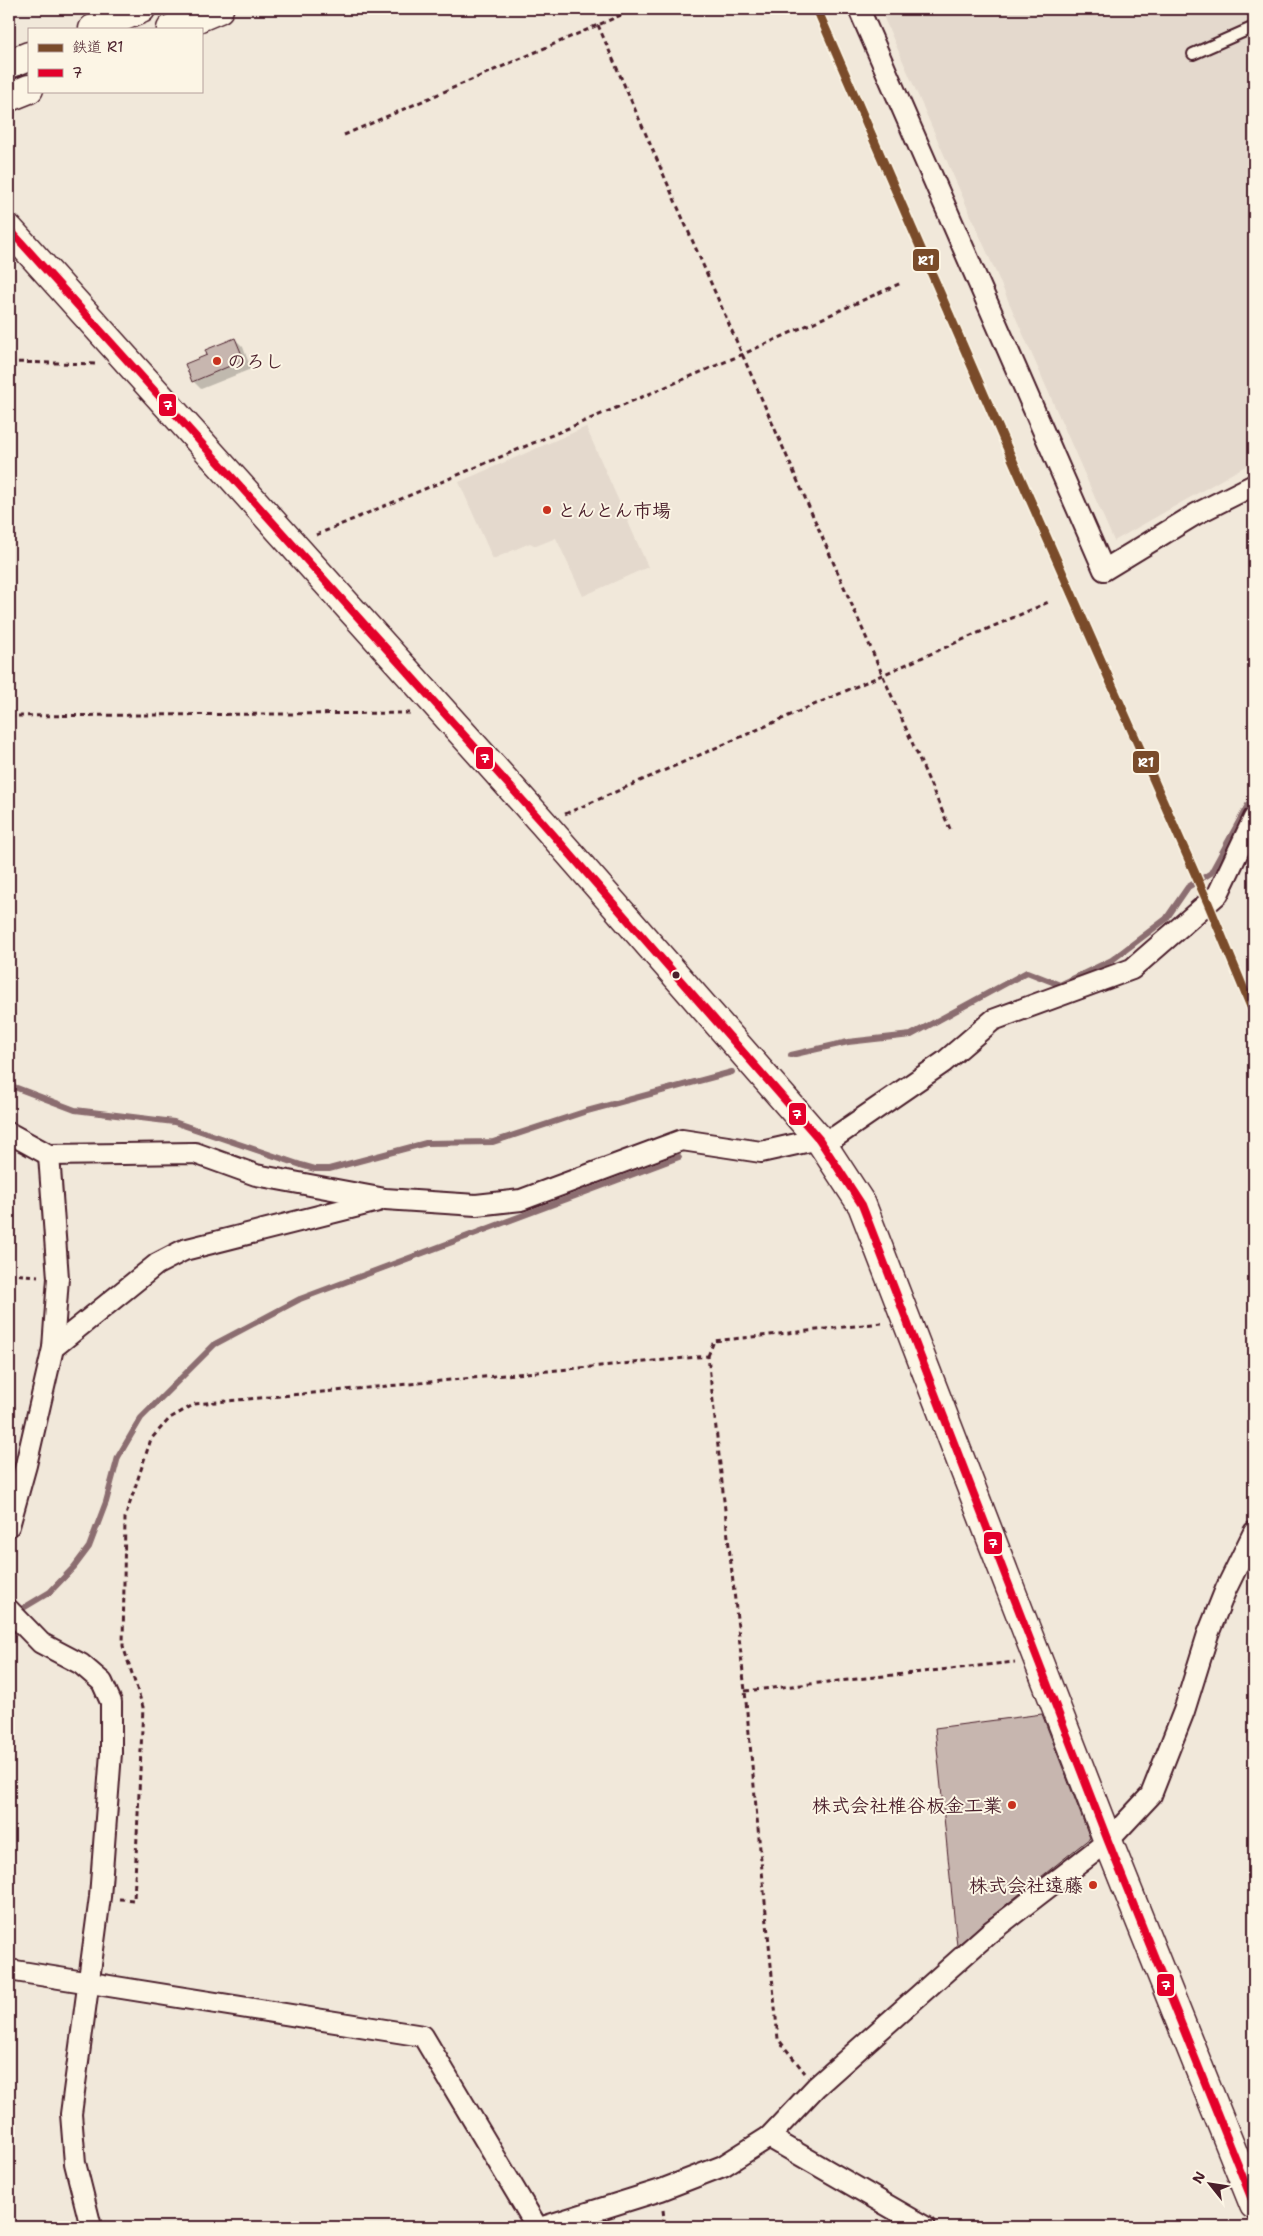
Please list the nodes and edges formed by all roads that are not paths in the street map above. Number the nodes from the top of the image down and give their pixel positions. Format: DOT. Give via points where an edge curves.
graph roads {
  1 [pos="141,9"];
  2 [pos="219,9"];
  3 [pos="859,9"];
  4 [pos="95,28"];
  5 [pos="173,28"];
  6 [pos="1254,28"];
  7 [pos="1194,54"];
  8 [pos="28,56"];
  9 [pos="9,64"];
  10 [pos="28,89"];
  11 [pos="9,97"];
  12 [pos="9,229"];
  13 [pos="1254,485"];
  14 [pos="1254,818"];
  15 [pos="9,1134"];
  16 [pos="819,1139"];
  17 [pos="49,1155"];
  18 [pos="385,1199"];
  19 [pos="54,1348"];
  20 [pos="9,1526"];
  21 [pos="1254,1532"];
  22 [pos="9,1610"];
  23 [pos="1108,1841"];
  24 [pos="9,1970"];
  25 [pos="88,1983"];
  26 [pos="769,2137"];
  27 [pos="1254,2205"];
  28 [pos="92,2227"];
  29 [pos="537,2227"];
  30 [pos="543,2227"];
  31 [pos="925,2227"];
  1 -- 4 [label="highway"];
  2 -- 5 [label="highway"];
  3 -- 13 [label="street" via="1104,570 1196,514"];
  6 -- 7 [label="lane"];
  8 -- 9 [label="highway"];
  10 -- 11 [label="highway"];
  12 -- 16 [label="highway" via="543,823"];
  14 -- 16 [label="street" via="1218,894 1132,968 993,1020 944,1062 874,1113 835,1137"];
  15 -- 17 [label="street"];
  16 -- 18 [label="street" via="761,1152 682,1140 521,1200 476,1205"];
  16 -- 23 [label="highway" via="862,1205"];
  17 -- 18 [label="street" via="195,1153 256,1175"];
  17 -- 19 [label="street" via="58,1278"];
  18 -- 19 [label="street" via="184,1250 157,1264"];
  19 -- 20 [label="street"];
  21 -- 23 [label="street" via="1226,1588 1184,1711 1151,1794"];
  22 -- 25 [label="street" via="41,1643 81,1664 102,1682 111,1702 111,1753 100,1897"];
  23 -- 26 [label="street" via="989,1933 816,2087"];
  23 -- 27 [label="highway"];
  24 -- 25 [label="street"];
  25 -- 28 [label="street" via="71,2114 75,2162"];
  25 -- 29 [label="street" via="422,2036"];
  26 -- 30 [label="street" via="723,2166 662,2190"];
  26 -- 31 [label="street"];
}
